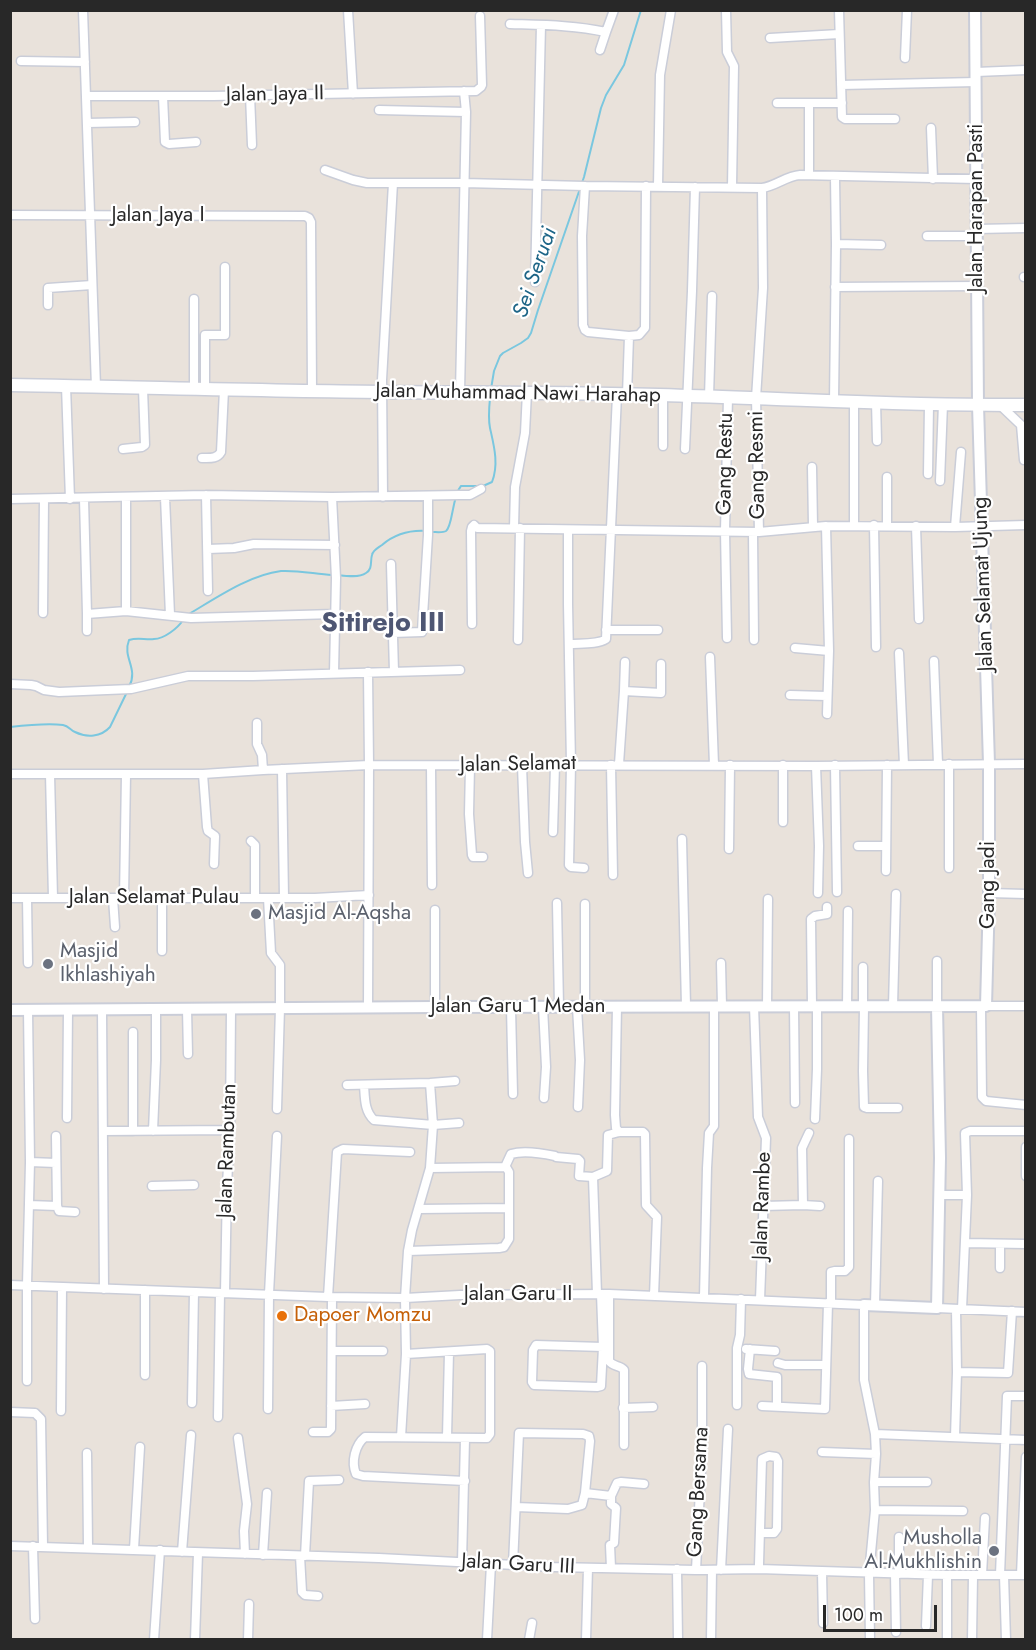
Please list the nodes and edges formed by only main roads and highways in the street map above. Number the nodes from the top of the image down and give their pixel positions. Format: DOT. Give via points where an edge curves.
graph roads {
  1 [pos="10,385"];
  2 [pos="1026,405"];
  1 -- 2 [label="main road, Jalan Muhammad Nawi Harahap" via="527,392"];
}
